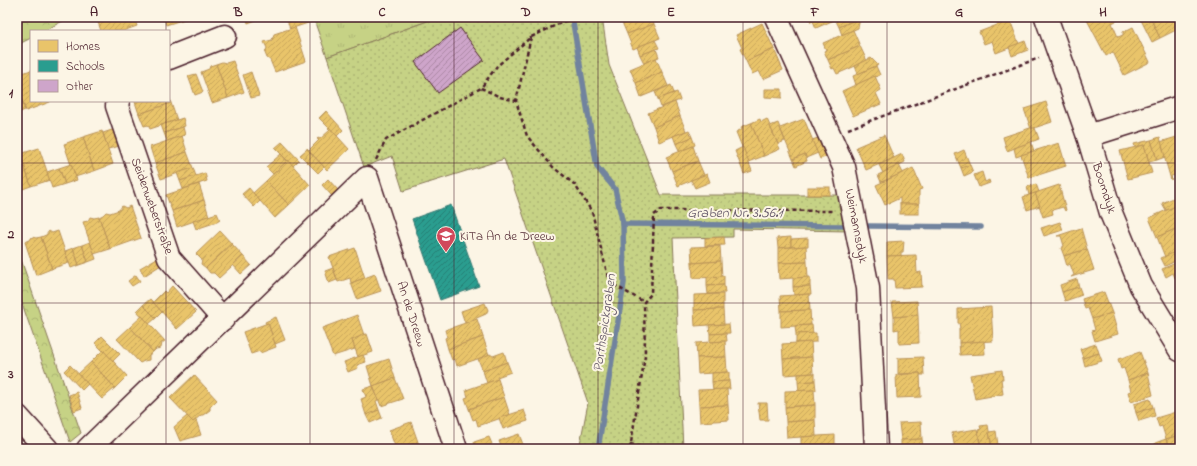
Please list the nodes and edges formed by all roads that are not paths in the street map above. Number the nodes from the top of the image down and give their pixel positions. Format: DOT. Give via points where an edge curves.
graph roads {
  1 [pos="776,17"];
  2 [pos="1046,17"];
  3 [pos="225,36"];
  4 [pos="170,58"];
  5 [pos="118,102"];
  6 [pos="1180,107"];
  7 [pos="1088,136"];
  8 [pos="223,318"];
  9 [pos="1180,350"];
  10 [pos="17,416"];
  11 [pos="47,449"];
  12 [pos="88,449"];
  13 [pos="456,449"];
  14 [pos="872,449"];
  15 [pos="876,449"];
  1 -- 15 [label="street, Weimannsdyk" via="844,167 868,288"];
  2 -- 7 [label="street, Boomdyk"];
  3 -- 4 [label="street"];
  5 -- 8 [label="street, Seidenweberstraße" via="117,106 169,258"];
  6 -- 7 [label="street"];
  7 -- 9 [label="street, Boomdyk" via="1111,213 1141,286"];
  8 -- 12 [label="street"];
  8 -- 13 [label="street, An de Dreew" via="367,178"];
  10 -- 11 [label="street"];
  14 -- 15 [label="street, Weimannsdyk"];
}
